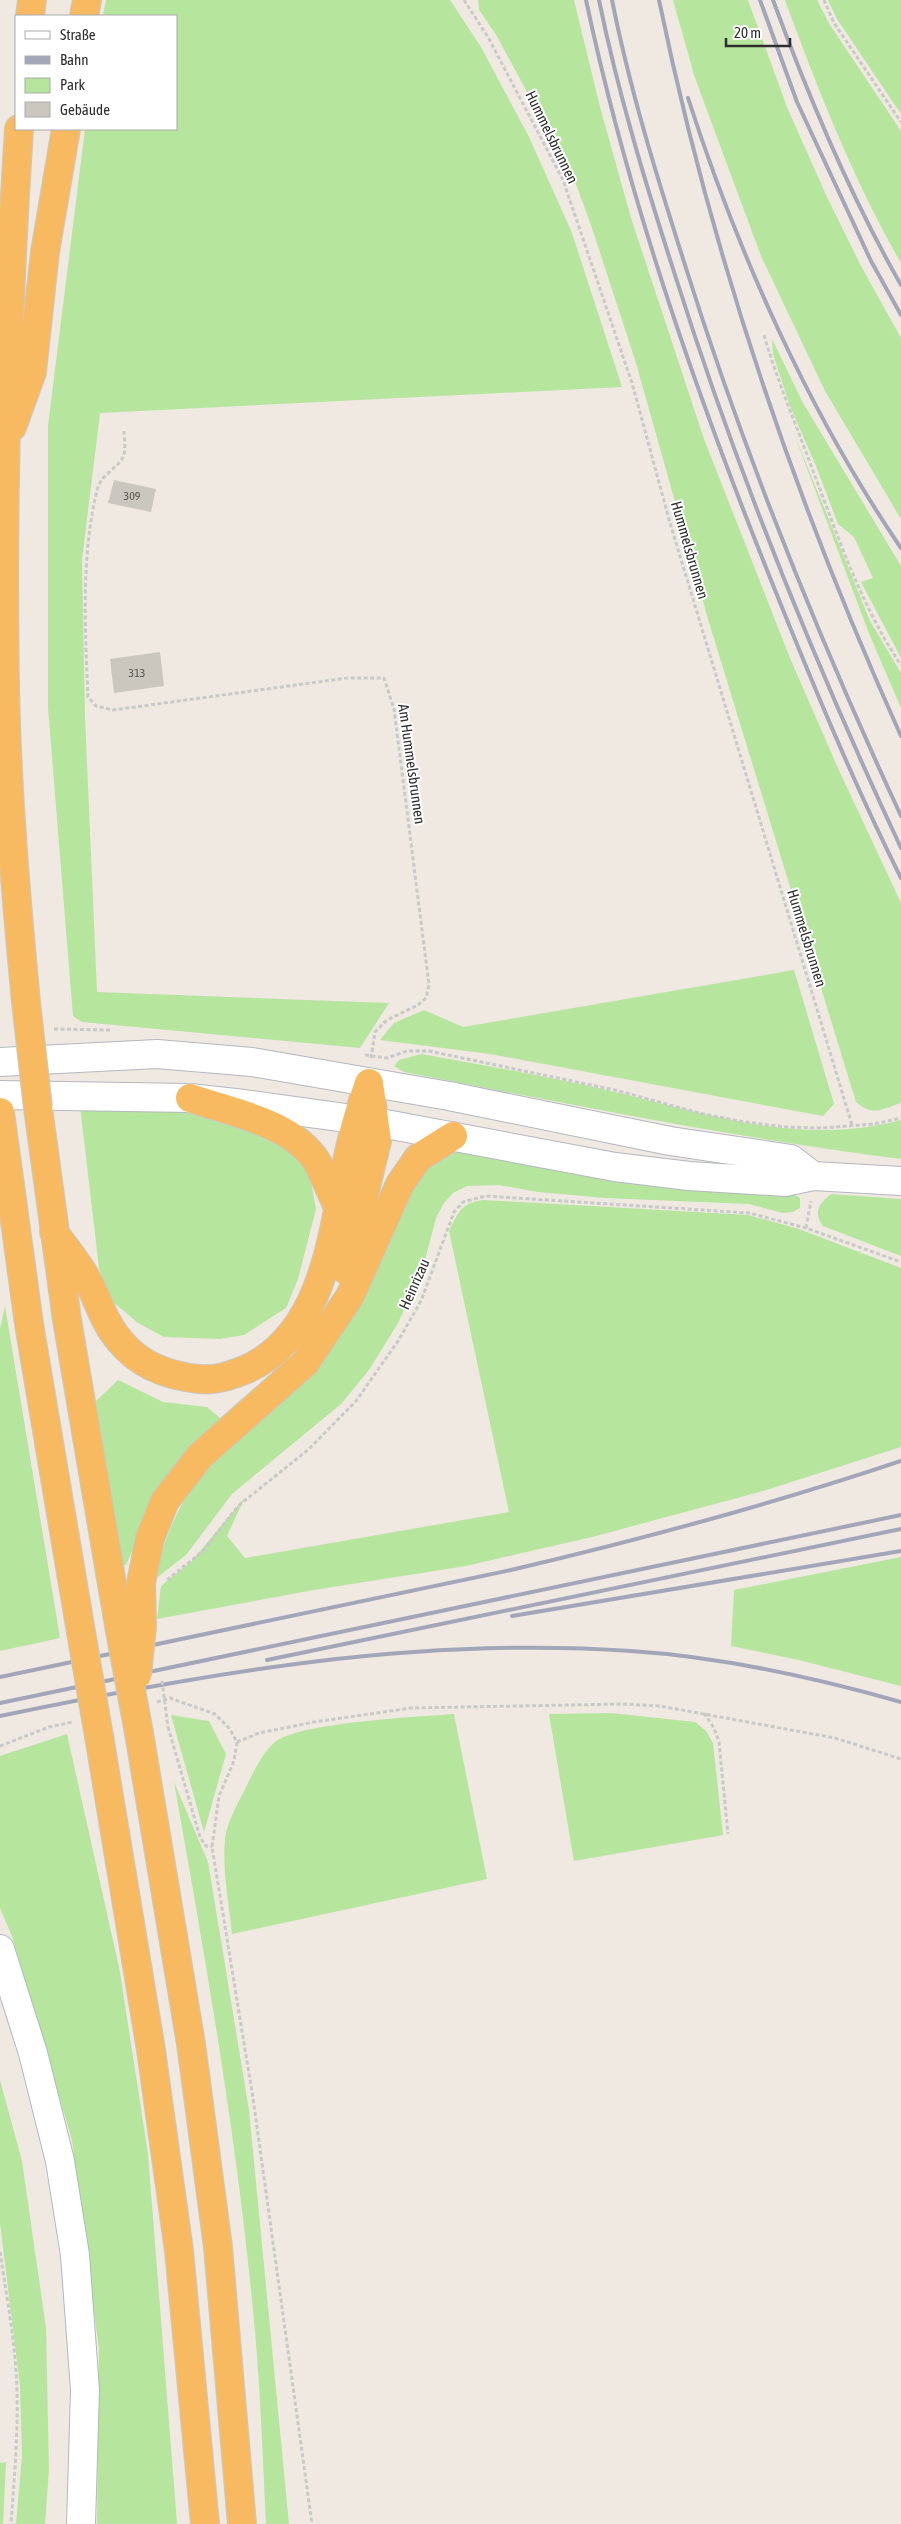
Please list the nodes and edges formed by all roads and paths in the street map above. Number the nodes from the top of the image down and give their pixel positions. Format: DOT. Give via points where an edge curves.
graph roads {
  1 [pos="32,0"];
  2 [pos="87,0"];
  3 [pos="464,0"];
  4 [pos="469,0"];
  5 [pos="824,0"];
  6 [pos="468,7"];
  7 [pos="30,15"];
  8 [pos="84,15"];
  9 [pos="901,122"];
  10 [pos="19,130"];
  11 [pos="66,130"];
  12 [pos="764,335"];
  13 [pos="124,431"];
  14 [pos="4,449"];
  15 [pos="901,665"];
  16 [pos="371,1056"];
  17 [pos="0,1062"];
  18 [pos="369,1083"];
  19 [pos="0,1095"];
  20 [pos="190,1098"];
  21 [pos="0,1112"];
  22 [pos="901,1118"];
  23 [pos="366,1121"];
  24 [pos="852,1125"];
  25 [pos="453,1136"];
  26 [pos="2,1158"];
  27 [pos="813,1176"];
  28 [pos="901,1181"];
  29 [pos="338,1207"];
  30 [pos="54,1232"];
  31 [pos="901,1262"];
  32 [pos="327,1331"];
  33 [pos="162,1585"];
  34 [pos="131,1629"];
  35 [pos="704,1713"];
  36 [pos="168,1727"];
  37 [pos="901,1759"];
  38 [pos="728,1834"];
  39 [pos="212,1847"];
  40 [pos="0,1949"];
  41 [pos="0,2010"];
  42 [pos="0,2252"];
  43 [pos="11,2524"];
  44 [pos="68,2524"];
  45 [pos="81,2524"];
  46 [pos="205,2524"];
  47 [pos="242,2524"];
  48 [pos="312,2524"];
  1 -- 7 [label="highway"];
  2 -- 8 [label="highway"];
  3 -- 6 [label="path, Hummelsbrunnen"];
  4 -- 6 [label="path"];
  5 -- 9 [label="path" via="834,23"];
  6 -- 24 [label="path, Hummelsbrunnen" via="489,39 563,180 632,383 670,523"];
  10 -- 14 [label="highway"];
  11 -- 14 [label="highway" via="45,252 32,372"];
  12 -- 15 [label="path" via="787,407 834,526 873,619"];
  13 -- 16 [label="path, Am Hummelsbrunnen" via="124,454 120,463 108,471 98,488 88,556 85,626 88,697 96,706 113,710 347,678 384,678 394,709 429,985 426,998 418,1005 388,1020 375,1032"];
  14 -- 30 [label="highway, bridge" via="5,688 13,843 26,1002"];
  16 -- 18 [label="path, Am Hummelsbrunnen"];
  16 -- 24 [label="path" via="387,1058 407,1051 429,1050 744,1122 786,1127"];
  17 -- 18 [label="main road" via="157,1054 252,1062"];
  18 -- 23 [label="highway"];
  18 -- 27 [label="main road" via="652,1137 791,1159"];
  19 -- 20 [label="main road"];
  20 -- 23 [label="main road"];
  20 -- 29 [label="highway" via="279,1128 294,1138 316,1161"];
  21 -- 26 [label="highway"];
  22 -- 24 [label="path"];
  23 -- 25 [label="main road"];
  23 -- 29 [label="highway"];
  23 -- 32 [label="highway" via="377,1140 374,1157"];
  25 -- 27 [label="main road" via="616,1168 785,1182"];
  25 -- 32 [label="highway" via="418,1158 400,1184 350,1296"];
  26 -- 46 [label="highway, bridge" via="152,2050 178,2242"];
  27 -- 28 [label="main road"];
  29 -- 30 [label="highway" via="322,1273 296,1330 254,1365 231,1375 206,1380 160,1371 138,1359 119,1341 101,1312 88,1281"];
  30 -- 34 [label="highway"];
  31 -- 33 [label="path, Heinrizau" via="806,1228 749,1213 486,1196 463,1202 454,1212 420,1301 398,1341 356,1401 309,1449 238,1506 203,1551"];
  32 -- 34 [label="highway" via="305,1363 200,1456 165,1501 150,1538"];
  34 -- 47 [label="highway, bridge" via="134,1704 191,2044 218,2247"];
  35 -- 37 [label="path" via="836,1738"];
  35 -- 38 [label="path" via="719,1742"];
  35 -- 39 [label="path" via="624,1704 411,1708 259,1733 236,1742 234,1761 220,1796"];
  36 -- 39 [label="path" via="200,1837 206,1846"];
  39 -- 48 [label="path" via="253,2098"];
  40 -- 45 [label="main road" via="33,2053 60,2161 75,2255 85,2390"];
  41 -- 44 [label="main road" via="26,2097 58,2248 70,2385"];
  42 -- 43 [label="path" via="17,2392"];
}
